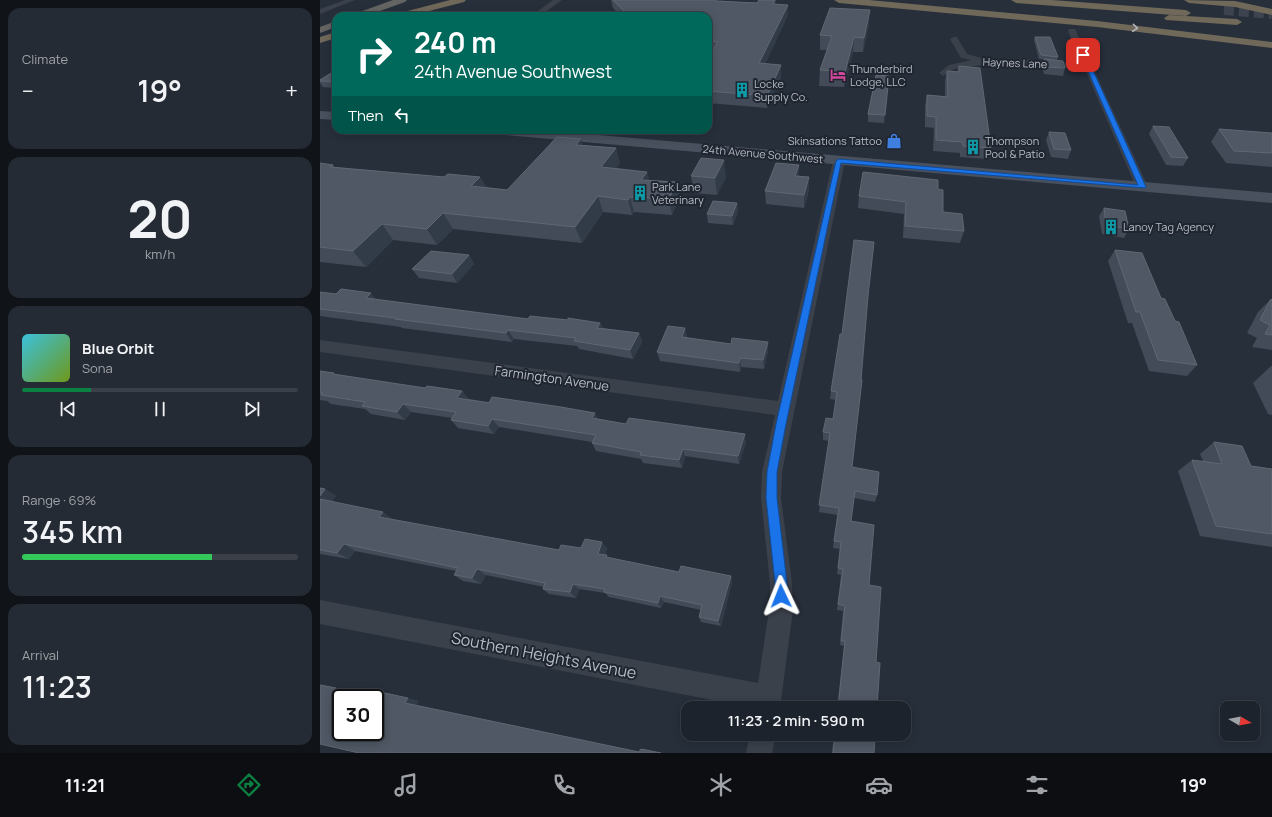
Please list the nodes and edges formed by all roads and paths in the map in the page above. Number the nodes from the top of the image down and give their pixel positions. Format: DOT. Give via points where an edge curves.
graph roads {
  1 [pos="350,0"];
  2 [pos="461,0"];
  3 [pos="558,0"];
  4 [pos="839,0"];
  5 [pos="909,0"];
  6 [pos="1093,0"];
  7 [pos="1189,0"];
  8 [pos="1238,0"];
  9 [pos="400,1"];
  10 [pos="1012,2"];
  11 [pos="1212,2"];
  12 [pos="412,3"];
  13 [pos="320,12"];
  14 [pos="368,12"];
  15 [pos="388,12"];
  16 [pos="414,12"];
  17 [pos="541,12"];
  18 [pos="1272,12"];
  19 [pos="1231,16"];
  20 [pos="1194,20"];
  21 [pos="332,26"];
  22 [pos="320,30"];
  23 [pos="1072,31"];
  24 [pos="1269,34"];
  25 [pos="1198,35"];
  26 [pos="332,36"];
  27 [pos="954,39"];
  28 [pos="320,40"];
  29 [pos="1272,45"];
  30 [pos="991,61"];
  31 [pos="1089,66"];
  32 [pos="943,73"];
  33 [pos="320,115"];
  34 [pos="332,116"];
  35 [pos="538,134"];
  36 [pos="839,161"];
  37 [pos="1142,187"];
  38 [pos="1272,198"];
  39 [pos="320,346"];
  40 [pos="784,409"];
  41 [pos="320,612"];
  42 [pos="758,701"];
  43 [pos="768,701"];
  44 [pos="761,741"];
  45 [pos="759,753"];
  1 -- 13 [label="street"];
  2 -- 16 [label="highway"];
  3 -- 17 [label="street"];
  4 -- 25 [label="highway, one-way"];
  5 -- 20 [label="highway" via="1108,19"];
  6 -- 19 [label="highway"];
  7 -- 11 [label="highway"];
  8 -- 11 [label="highway"];
  9 -- 14 [label="highway"];
  10 -- 19 [label="highway"];
  10 -- 20 [label="highway"];
  11 -- 18 [label="highway"];
  12 -- 15 [label="highway"];
  19 -- 20 [label="highway"];
  21 -- 22 [label="highway"];
  23 -- 31 [label="street"];
  24 -- 25 [label="highway"];
  25 -- 29 [label="highway"];
  26 -- 28 [label="highway"];
  27 -- 30 [label="street" via="964,56"];
  30 -- 31 [label="street, Haynes Lane"];
  30 -- 32 [label="street, Haynes Lane" via="954,66"];
  31 -- 37 [label="street"];
  33 -- 34 [label="main road"];
  35 -- 36 [label="main road, 24th Avenue Southwest"];
  36 -- 37 [label="main road, 24th Avenue Southwest"];
  36 -- 40 [label="street"];
  37 -- 38 [label="main road, 24th Avenue Southwest"];
  39 -- 40 [label="street, Farmington Avenue"];
  40 -- 43 [label="street" via="772,472 771,498 781,583 781,610"];
  41 -- 42 [label="street, Southern Heights Avenue"];
  44 -- 45 [label="street"];
}
